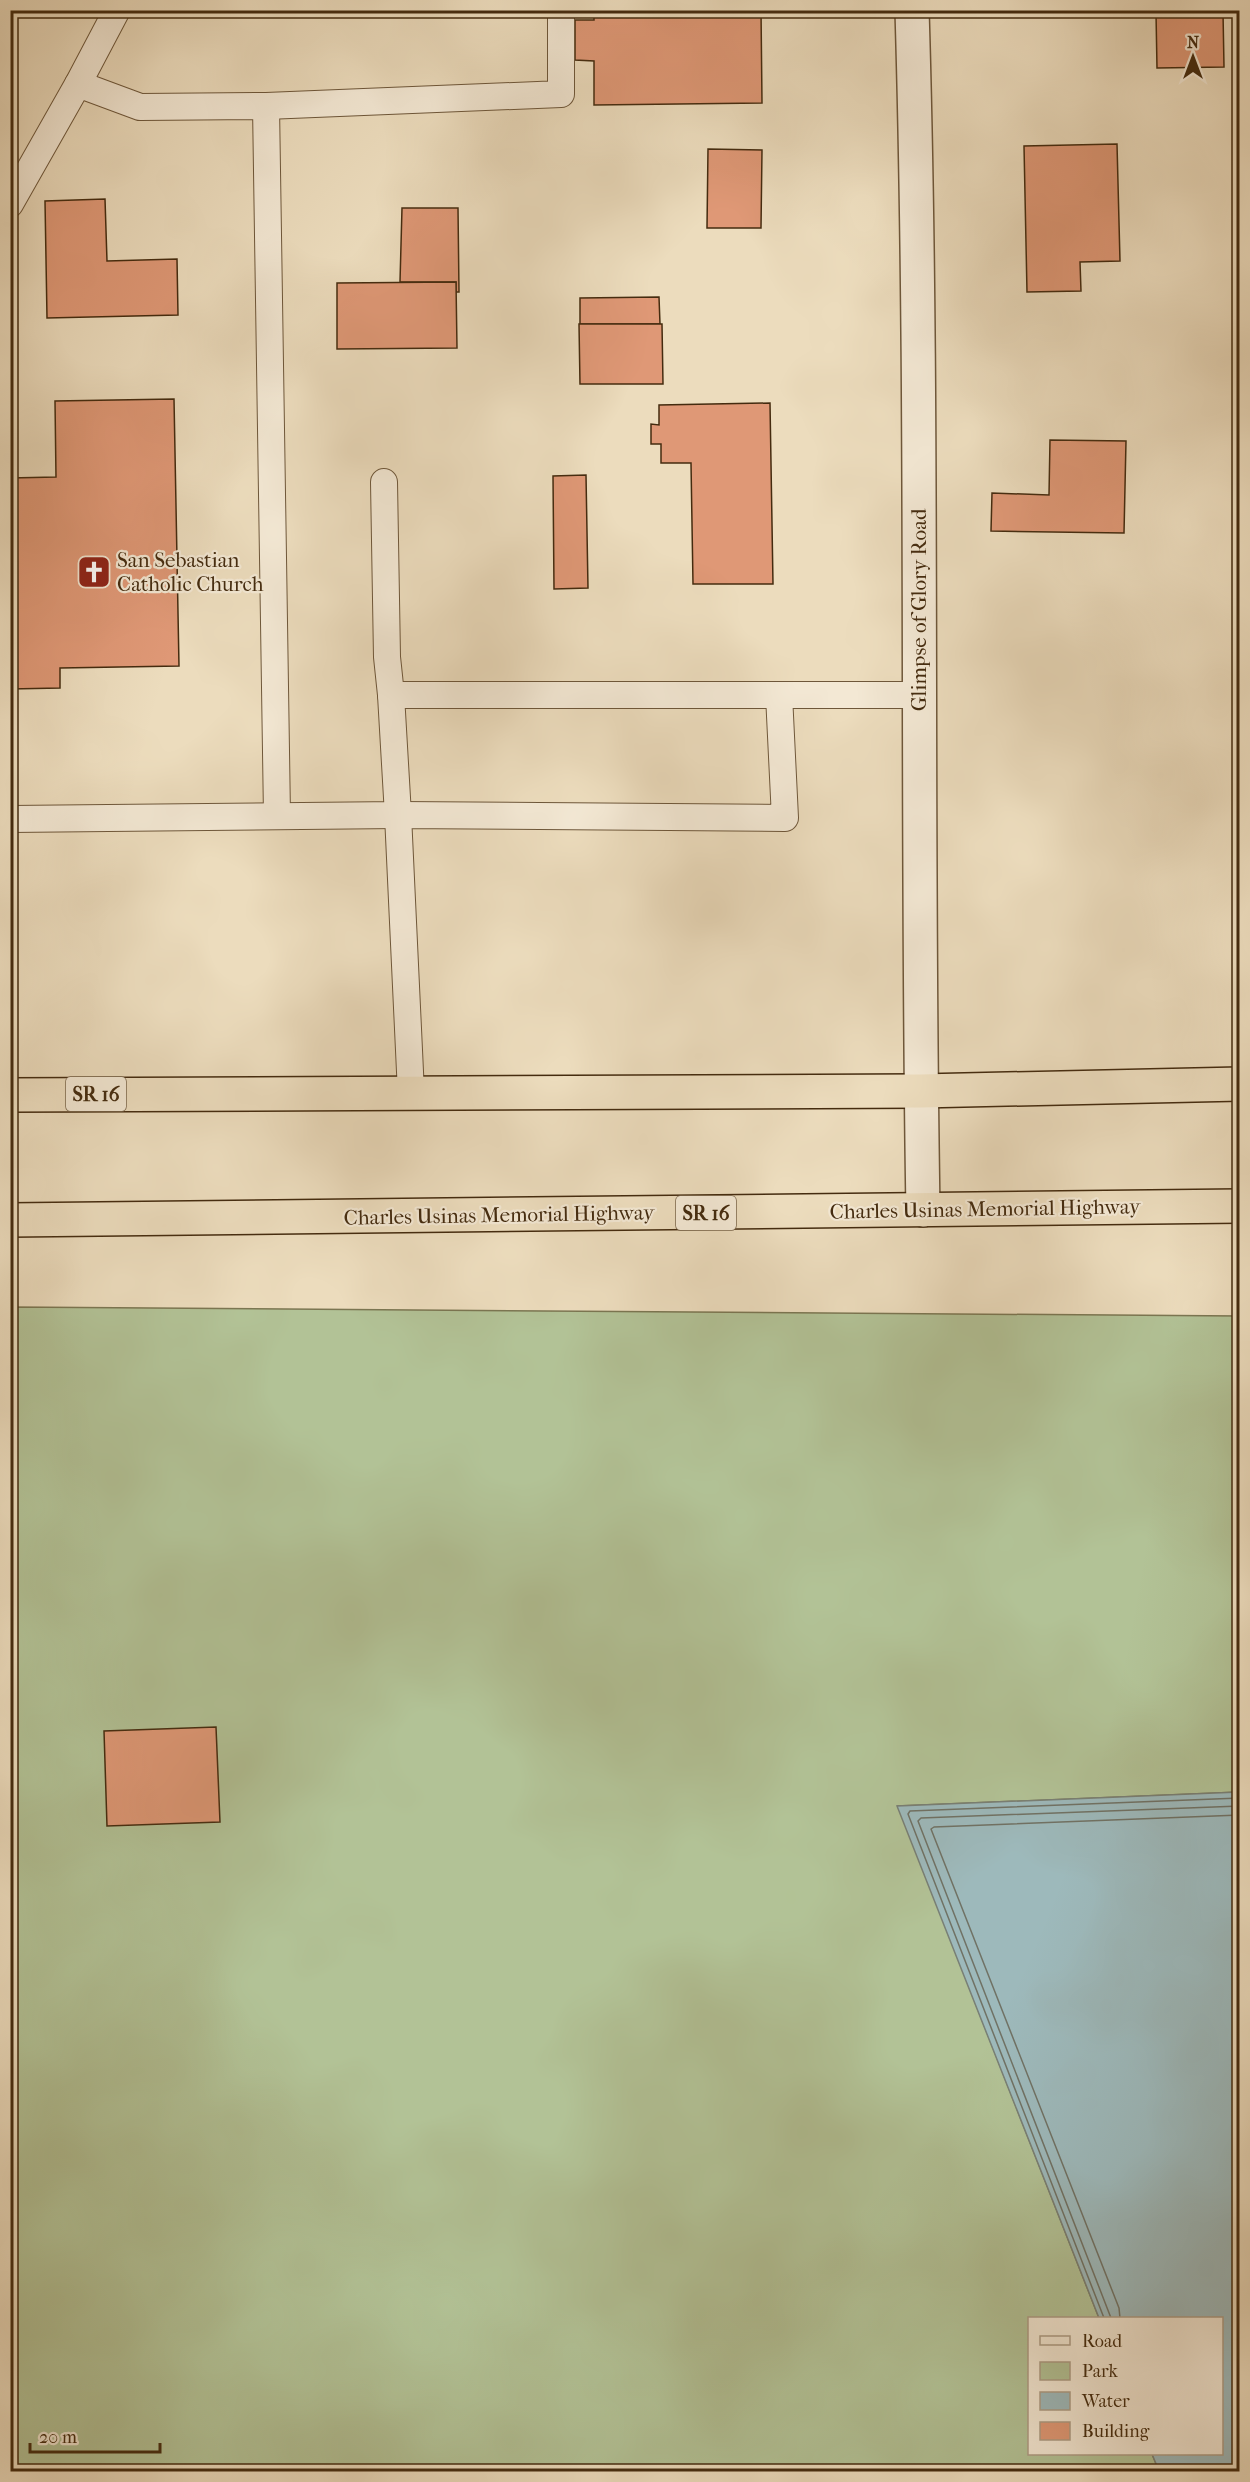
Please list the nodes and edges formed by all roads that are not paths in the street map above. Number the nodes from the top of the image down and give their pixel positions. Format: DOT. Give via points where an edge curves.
graph roads {
  1 [pos="117,10"];
  2 [pos="561,10"];
  3 [pos="912,10"];
  4 [pos="78,84"];
  5 [pos="266,106"];
  6 [pos="10,204"];
  7 [pos="384,482"];
  8 [pos="391,694"];
  9 [pos="779,694"];
  10 [pos="919,694"];
  11 [pos="398,815"];
  12 [pos="277,816"];
  13 [pos="10,819"];
  14 [pos="1239,1084"];
  15 [pos="921,1091"];
  16 [pos="411,1093"];
  17 [pos="10,1095"];
  18 [pos="1239,1206"];
  19 [pos="922,1210"];
  20 [pos="10,1220"];
  1 -- 4 [label="lane"];
  2 -- 5 [label="lane" via="561,94"];
  3 -- 10 [label="street, Glimpse of Glory Road" via="918,192"];
  4 -- 5 [label="lane" via="140,107"];
  4 -- 6 [label="lane"];
  5 -- 12 [label="lane"];
  7 -- 8 [label="lane"];
  8 -- 9 [label="lane"];
  8 -- 11 [label="lane"];
  9 -- 10 [label="lane"];
  9 -- 11 [label="lane" via="785,818"];
  10 -- 15 [label="street, Glimpse of Glory Road"];
  11 -- 12 [label="lane"];
  11 -- 16 [label="lane"];
  12 -- 13 [label="lane"];
  14 -- 15 [label="highway, SR 16"];
  15 -- 16 [label="highway, SR 16"];
  15 -- 19 [label="street, Glimpse of Glory Road"];
  16 -- 17 [label="highway, SR 16"];
  18 -- 19 [label="highway, Charles Usinas Memorial Highway / SR 16"];
  19 -- 20 [label="highway, Charles Usinas Memorial Highway / SR 16"];
}
